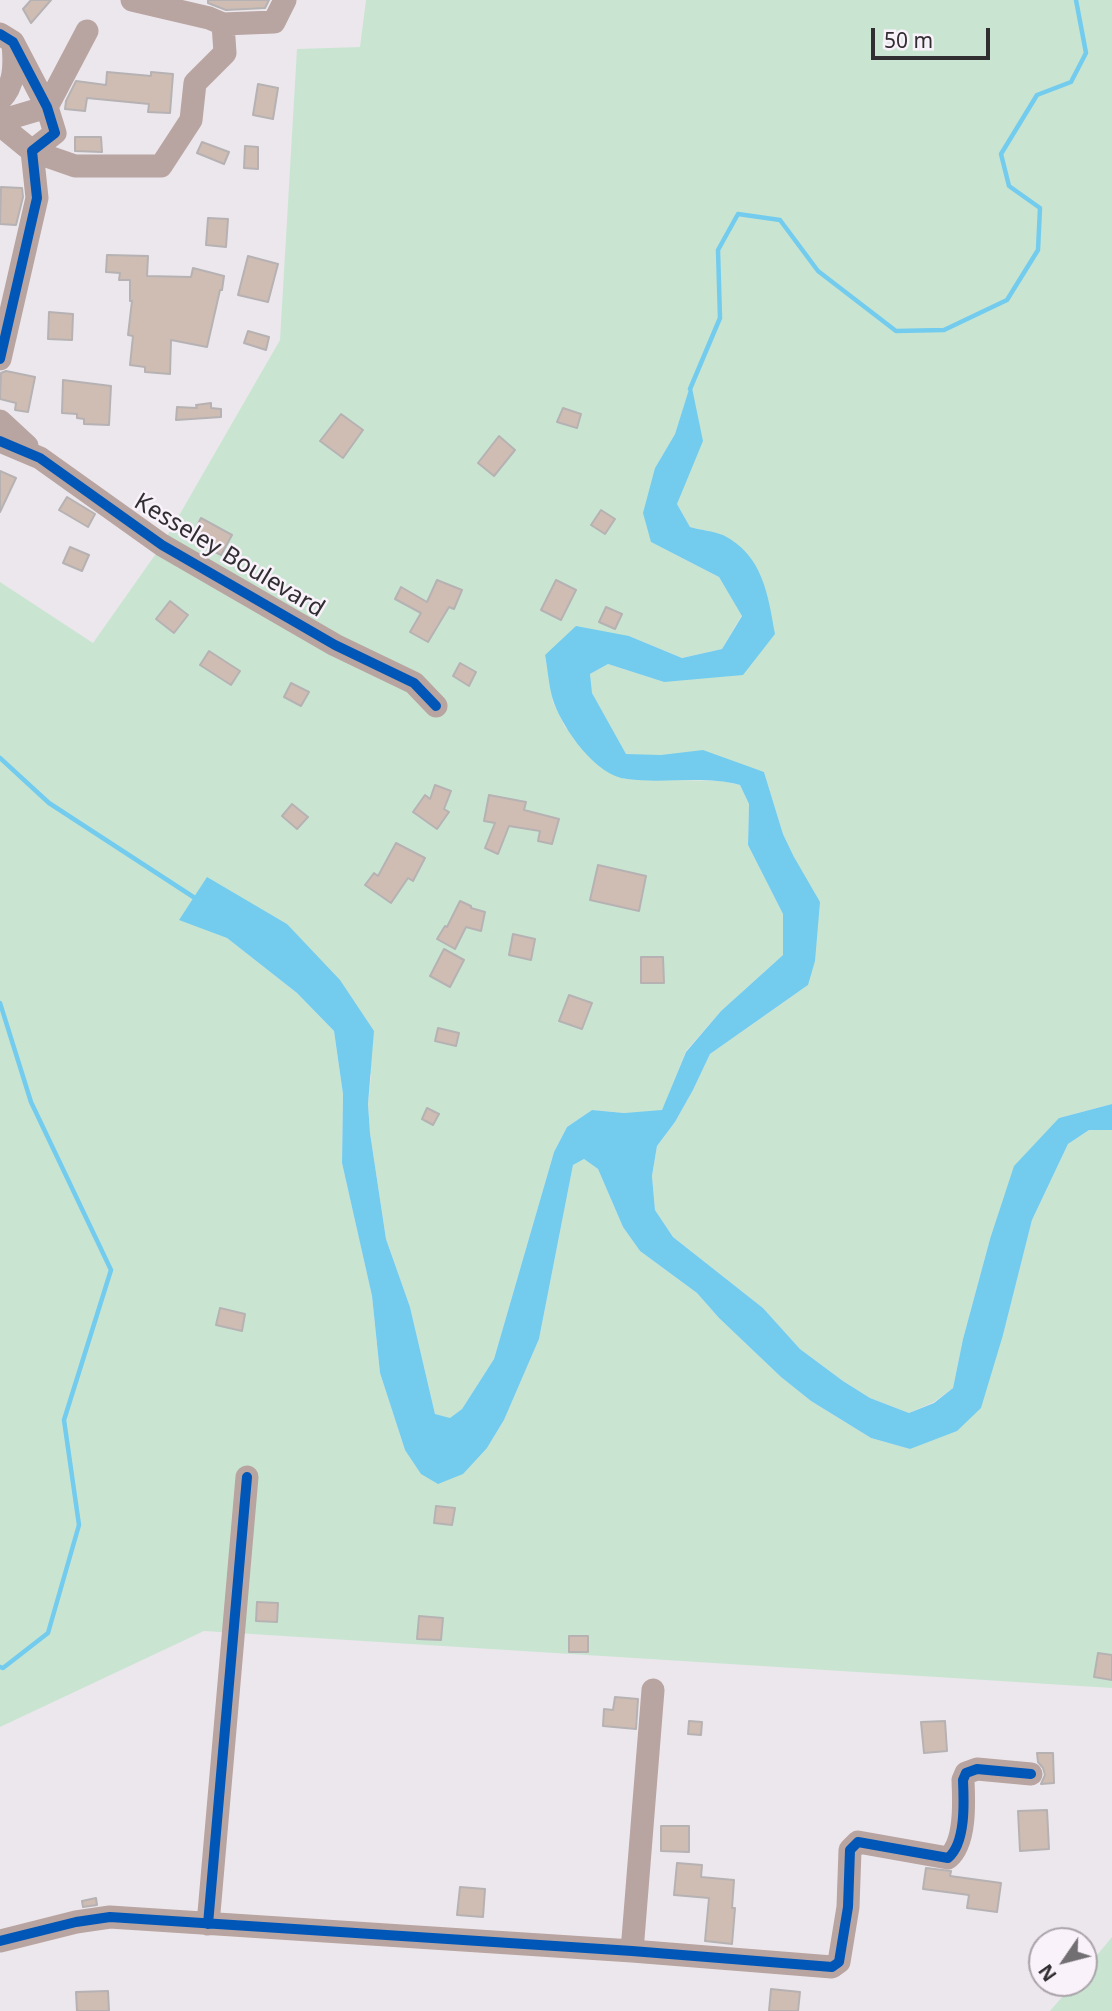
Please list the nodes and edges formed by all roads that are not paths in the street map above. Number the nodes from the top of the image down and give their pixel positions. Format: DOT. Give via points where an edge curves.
graph roads {
  1 [pos="132,0"];
  2 [pos="285,0"];
  3 [pos="223,24"];
  4 [pos="87,31"];
  5 [pos="6,38"];
  6 [pos="0,100"];
  7 [pos="47,107"];
  8 [pos="0,123"];
  9 [pos="32,151"];
  10 [pos="0,359"];
  11 [pos="0,421"];
  12 [pos="0,441"];
  13 [pos="40,458"];
  14 [pos="436,706"];
  15 [pos="247,1477"];
  16 [pos="653,1690"];
  17 [pos="1031,1774"];
  18 [pos="208,1924"];
  19 [pos="0,1941"];
  20 [pos="632,1951"];
  1 -- 3 [label="street"];
  2 -- 3 [label="street" via="274,22"];
  3 -- 9 [label="street" via="225,53 195,83 191,120 161,166 75,166"];
  4 -- 7 [label="street"];
  5 -- 6 [label="street" via="14,60 10,91"];
  5 -- 7 [label="street"];
  7 -- 8 [label="street"];
  7 -- 9 [label="street" via="55,133"];
  8 -- 9 [label="street"];
  9 -- 10 [label="street" via="37,198"];
  11 -- 13 [label="street"];
  12 -- 13 [label="street, Kesseley Boulevard"];
  13 -- 14 [label="street, Kesseley Boulevard" via="162,545 335,645 414,683"];
  15 -- 18 [label="street"];
  16 -- 20 [label="street"];
  17 -- 20 [label="street" via="977,1769 966,1773 960,1834 948,1858 859,1842 850,1850 848,1907 839,1962 832,1968"];
  18 -- 19 [label="street" via="110,1917"];
  18 -- 20 [label="street"];
}
